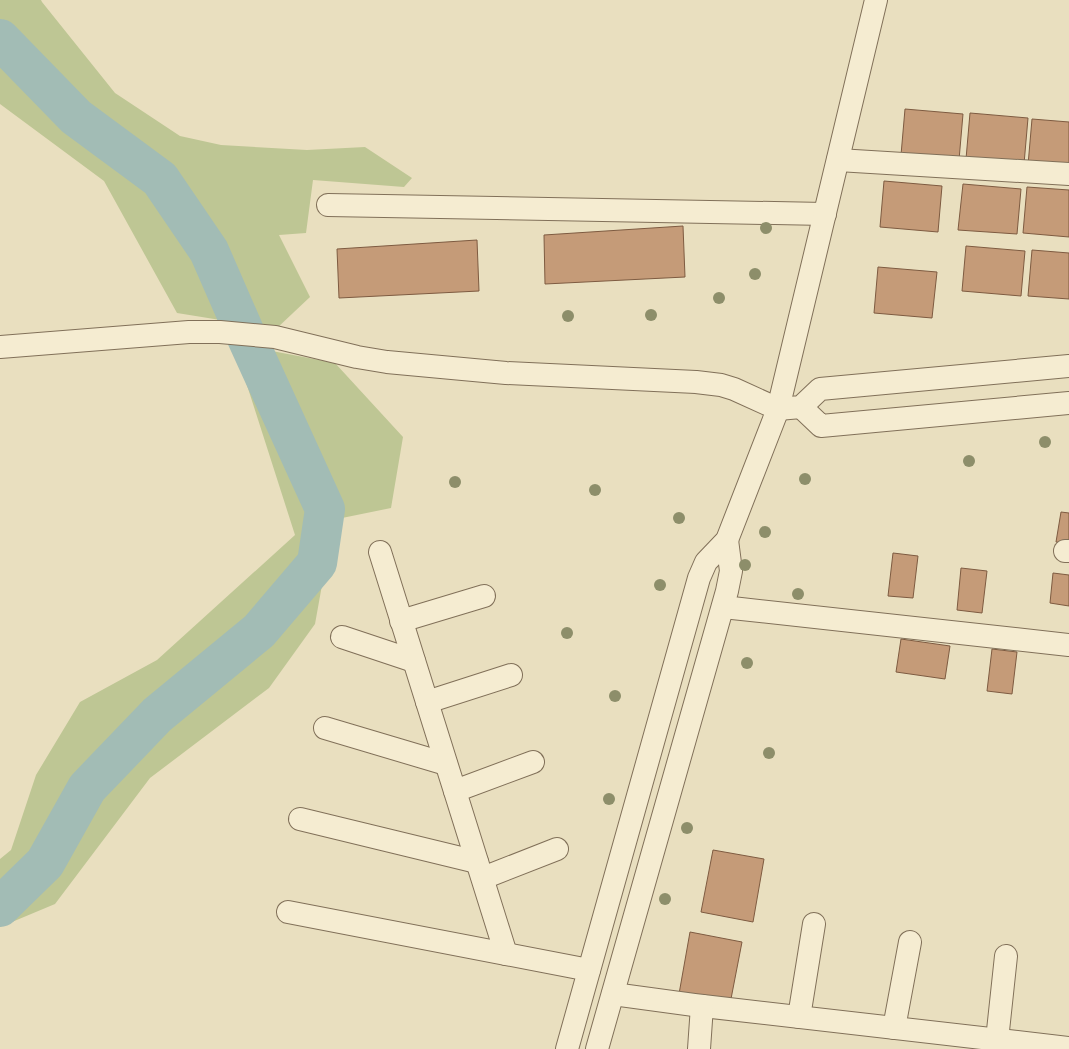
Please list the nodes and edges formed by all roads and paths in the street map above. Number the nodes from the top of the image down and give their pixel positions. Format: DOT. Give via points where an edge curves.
graph roads {
  1 [pos="876,0"];
  2 [pos="838,160"];
  3 [pos="1069,174"];
  4 [pos="328,206"];
  5 [pos="825,214"];
  6 [pos="0,347"];
  7 [pos="1069,366"];
  8 [pos="1069,403"];
  9 [pos="801,407"];
  10 [pos="778,409"];
  11 [pos="727,540"];
  12 [pos="380,552"];
  13 [pos="484,596"];
  14 [pos="723,607"];
  15 [pos="401,621"];
  16 [pos="342,637"];
  17 [pos="1069,645"];
  18 [pos="414,662"];
  19 [pos="511,675"];
  20 [pos="427,702"];
  21 [pos="325,728"];
  22 [pos="533,762"];
  23 [pos="446,764"];
  24 [pos="455,791"];
  25 [pos="300,820"];
  26 [pos="557,849"];
  27 [pos="480,870"];
  28 [pos="288,912"];
  29 [pos="814,924"];
  30 [pos="910,942"];
  31 [pos="506,954"];
  32 [pos="1006,956"];
  33 [pos="589,970"];
  34 [pos="613,994"];
  35 [pos="702,1006"];
  36 [pos="799,1017"];
  37 [pos="894,1028"];
  38 [pos="997,1040"];
  39 [pos="1069,1048"];
  40 [pos="567,1049"];
  41 [pos="598,1049"];
  42 [pos="699,1049"];
  1 -- 2 [label="street"];
  2 -- 3 [label="street"];
  2 -- 5 [label="street"];
  4 -- 5 [label="street"];
  5 -- 10 [label="street"];
  6 -- 10 [label="street" via="220,332 275,337 387,362 506,373 721,385"];
  7 -- 9 [label="street" via="820,389"];
  8 -- 9 [label="street" via="821,426"];
  9 -- 10 [label="street"];
  10 -- 11 [label="street"];
  11 -- 14 [label="street" via="731,571"];
  11 -- 33 [label="street" via="706,562 699,578"];
  12 -- 15 [label="street"];
  13 -- 15 [label="street"];
  14 -- 17 [label="street"];
  14 -- 34 [label="street"];
  15 -- 18 [label="street"];
  16 -- 18 [label="street"];
  18 -- 20 [label="street"];
  19 -- 20 [label="street"];
  20 -- 23 [label="street"];
  21 -- 23 [label="street"];
  22 -- 24 [label="street"];
  23 -- 24 [label="street"];
  24 -- 27 [label="street"];
  25 -- 27 [label="street"];
  26 -- 27 [label="street"];
  27 -- 31 [label="street"];
  28 -- 31 [label="street"];
  29 -- 36 [label="street"];
  30 -- 37 [label="street"];
  31 -- 33 [label="street"];
  32 -- 38 [label="street"];
  33 -- 40 [label="street"];
  34 -- 35 [label="street"];
  34 -- 41 [label="street"];
  35 -- 36 [label="street"];
  35 -- 42 [label="street"];
  36 -- 37 [label="street"];
  37 -- 38 [label="street"];
  38 -- 39 [label="street"];
}
